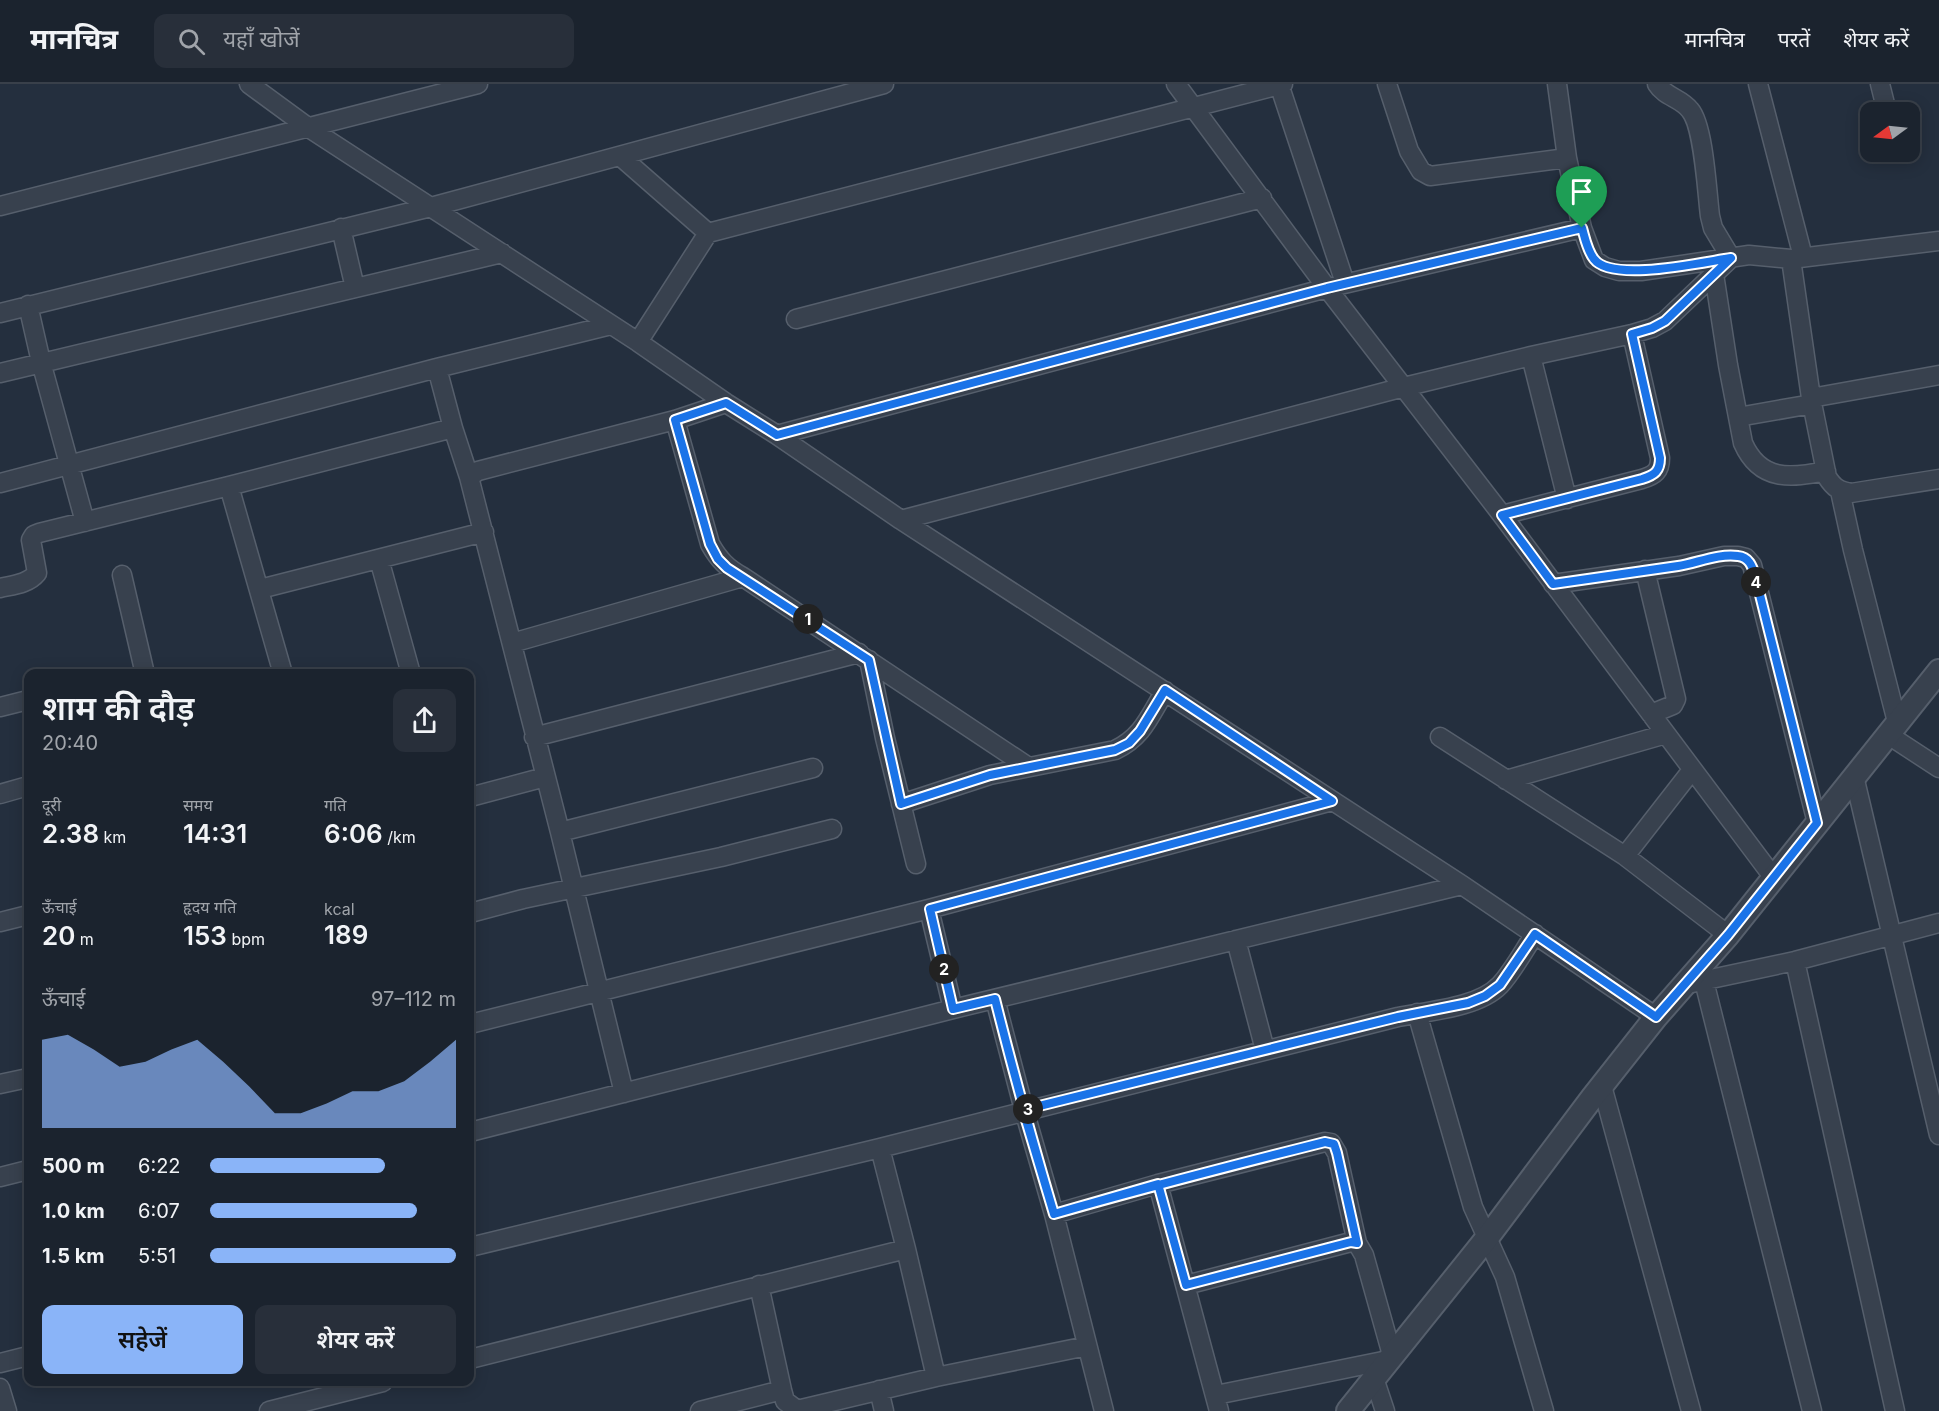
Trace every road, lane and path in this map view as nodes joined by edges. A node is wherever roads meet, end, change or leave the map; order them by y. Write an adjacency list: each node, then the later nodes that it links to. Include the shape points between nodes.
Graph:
1 (249, 84): 13 (street)
2 (884, 84): 14 (street)
3 (1176, 84): 12 (street)
4 (1280, 84): 12 (street); 27 (street)
5 (1388, 84): 15 (street, via 1409,151 1421,171 1431,176)
6 (1557, 84): 15 (street)
7 (1657, 84): 24 (street, via 1693,113 1713,228)
8 (1758, 84): 25 (street)
9 (1880, 84): 11 (street)
10 (470, 85): 13 (street)
11 (1884, 102)
12 (1194, 107): 16 (street); 21 (street)
13 (309, 128): 17 (street); 18 (street)
14 (620, 156): 18 (street); 21 (street)
15 (1567, 158): 20 (street)
16 (1262, 198): 29 (street); 32 (street)
17 (0, 206)
18 (430, 207): 19 (street); 23 (street)
19 (341, 228): 28 (street); 30 (street)
20 (1582, 228): 24 (street, via 1594,260 1619,271); 27 (street)
21 (708, 233): 35 (street)
22 (1939, 241): 25 (street)
23 (501, 252): 28 (street); 33 (street)
24 (1731, 258): 25 (street); 26 (street)
25 (1797, 258): 42 (street)
26 (1714, 274): 34 (street, via 1665,321); 44 (street)
27 (1345, 283): 29 (street)
28 (355, 288): 37 (street)
29 (1327, 288): 41 (street); 47 (street)
30 (28, 305): 31 (street); 37 (street)
31 (0, 313)
32 (796, 319)
33 (610, 325): 35 (street); 38 (street)
34 (1632, 334): 36 (street); 55 (street, via 1660,466 1650,476)
35 (638, 342): 43 (street)
36 (1531, 356): 41 (street); 55 (street)
37 (41, 362): 39 (street); 48 (street)
38 (437, 368): 46 (street); 48 (street)
39 (0, 374)
40 (1939, 375): 42 (street)
41 (1404, 387): 56 (street); 57 (street)
42 (1812, 401): 44 (street); 49 (street)
43 (726, 403): 45 (street); 47 (street)
44 (1738, 417): 49 (street, via 1747,453 1770,472 1800,476)
45 (675, 420): 50 (street, via 478,471); 63 (street, via 710,544 718,559)
46 (453, 428): 50 (street); 53 (street)
47 (777, 435): 57 (street)
48 (69, 465): 52 (street); 58 (street)
49 (1826, 471): 54 (street)
50 (469, 477): 59 (street)
51 (1939, 479): 54 (street, via 1851,494)
52 (0, 483)
53 (229, 486): 58 (street); 66 (street)
54 (1840, 491): 77 (street)
55 (1567, 499): 56 (street)
56 (1502, 515): 64 (street)
57 (901, 520): 73 (street)
58 (85, 522): 65 (street, via 34,535 37,573 24,583)
59 (484, 532): 60 (street); 67 (street)
60 (379, 559): 66 (street); 71 (street)
61 (1645, 570): 64 (street); 76 (street, via 1676,699 1672,705); 93 (street, via 1731,556 1746,558 1752,565)
62 (122, 575): 69 (street)
63 (743, 577): 67 (street); 68 (street)
64 (1553, 584): 76 (street)
65 (0, 588)
66 (260, 589): 70 (street)
67 (512, 643): 79 (street)
68 (864, 656): 79 (street); 81 (street); 92 (street)
69 (140, 669)
70 (282, 669)
71 (410, 669)
72 (1939, 671): 77 (street)
73 (1165, 690): 81 (street, via 1129,743 1115,750); 91 (street)
74 (24, 701): 75 (street)
75 (0, 707)
76 (1651, 714): 78 (street)
77 (1892, 728): 83 (street); 85 (street)
78 (1666, 734): 84 (street); 87 (street)
79 (534, 737): 86 (street)
80 (1440, 737): 87 (street)
81 (1027, 766): 92 (street)
82 (813, 768): 95 (street)
83 (1939, 768)
84 (1692, 770): 96 (street); 98 (street)
85 (1854, 776): 93 (street); 108 (street)
86 (545, 777): 90 (street); 95 (street)
87 (1506, 780): 96 (street)
88 (24, 787): 89 (street)
89 (0, 794)
90 (474, 796)
91 (1332, 801): 99 (street); 101 (street)
92 (901, 804): 97 (street)
93 (1817, 823): 98 (street)
94 (832, 829): 100 (street)
95 (560, 832): 100 (street)
96 (1626, 856): 107 (street)
97 (915, 864)
98 (1774, 878): 107 (street)
99 (1462, 885): 106 (street); 109 (street)
100 (574, 890): 102 (street); 112 (street)
101 (930, 909): 112 (street); 114 (street)
102 (474, 912)
103 (24, 916): 104 (street)
104 (0, 922)
105 (1939, 923): 108 (street)
106 (1535, 934): 115 (street, via 1500,985 1485,996); 116 (street)
107 (1728, 935): 111 (street)
108 (1892, 936): 110 (street); 125 (street)
109 (1236, 940): 113 (street); 118 (street)
110 (1795, 961): 111 (street); 160 (street)
111 (1694, 983): 116 (street); 159 (street)
112 (599, 990): 117 (street); 122 (street)
113 (995, 999): 114 (street); 123 (street)
114 (953, 1009): 122 (street)
115 (1417, 1013): 118 (street); 131 (street, via 1473,1207)
116 (1656, 1017): 121 (street)
117 (474, 1023)
118 (1264, 1050): 123 (street)
119 (24, 1079): 120 (street)
120 (0, 1084)
121 (1602, 1086): 131 (street); 158 (street)
122 (624, 1092): 124 (street)
123 (1023, 1110): 126 (street); 130 (street)
124 (474, 1131)
125 (1939, 1135)
126 (880, 1148): 133 (street); 134 (street)
127 (24, 1171): 128 (street)
128 (0, 1177)
129 (1158, 1184): 130 (street); 132 (street, via 1331,1143 1337,1153); 136 (street)
130 (1054, 1214): 137 (street)
131 (1487, 1238): 140 (street); 157 (street, via 1505,1277)
132 (1357, 1243): 136 (street); 140 (street, via 1364,1255)
133 (474, 1245)
134 (906, 1249): 135 (street); 142 (street)
135 (759, 1285): 139 (street); 146 (street)
136 (1186, 1285): 148 (street)
137 (1087, 1346): 142 (street); 155 (street)
138 (24, 1357): 141 (street)
139 (474, 1358)
140 (1390, 1358): 143 (street); 148 (street)
141 (0, 1364)
142 (936, 1377): 147 (street)
143 (1374, 1378): 150 (street); 156 (street)
144 (367, 1386): 152 (street)
145 (0, 1388): 151 (street)
146 (782, 1390): 149 (street, via 785,1401 796,1410); 153 (street)
147 (879, 1390): 149 (street); 154 (street)
148 (1217, 1403)
149 (836, 1406)
150 (1345, 1410)
151 (7, 1411)
152 (269, 1411)
153 (700, 1411)
154 (884, 1411)
155 (1104, 1411)
156 (1385, 1411)
157 (1544, 1411)
158 (1691, 1411)
159 (1812, 1411)
160 (1895, 1411)

